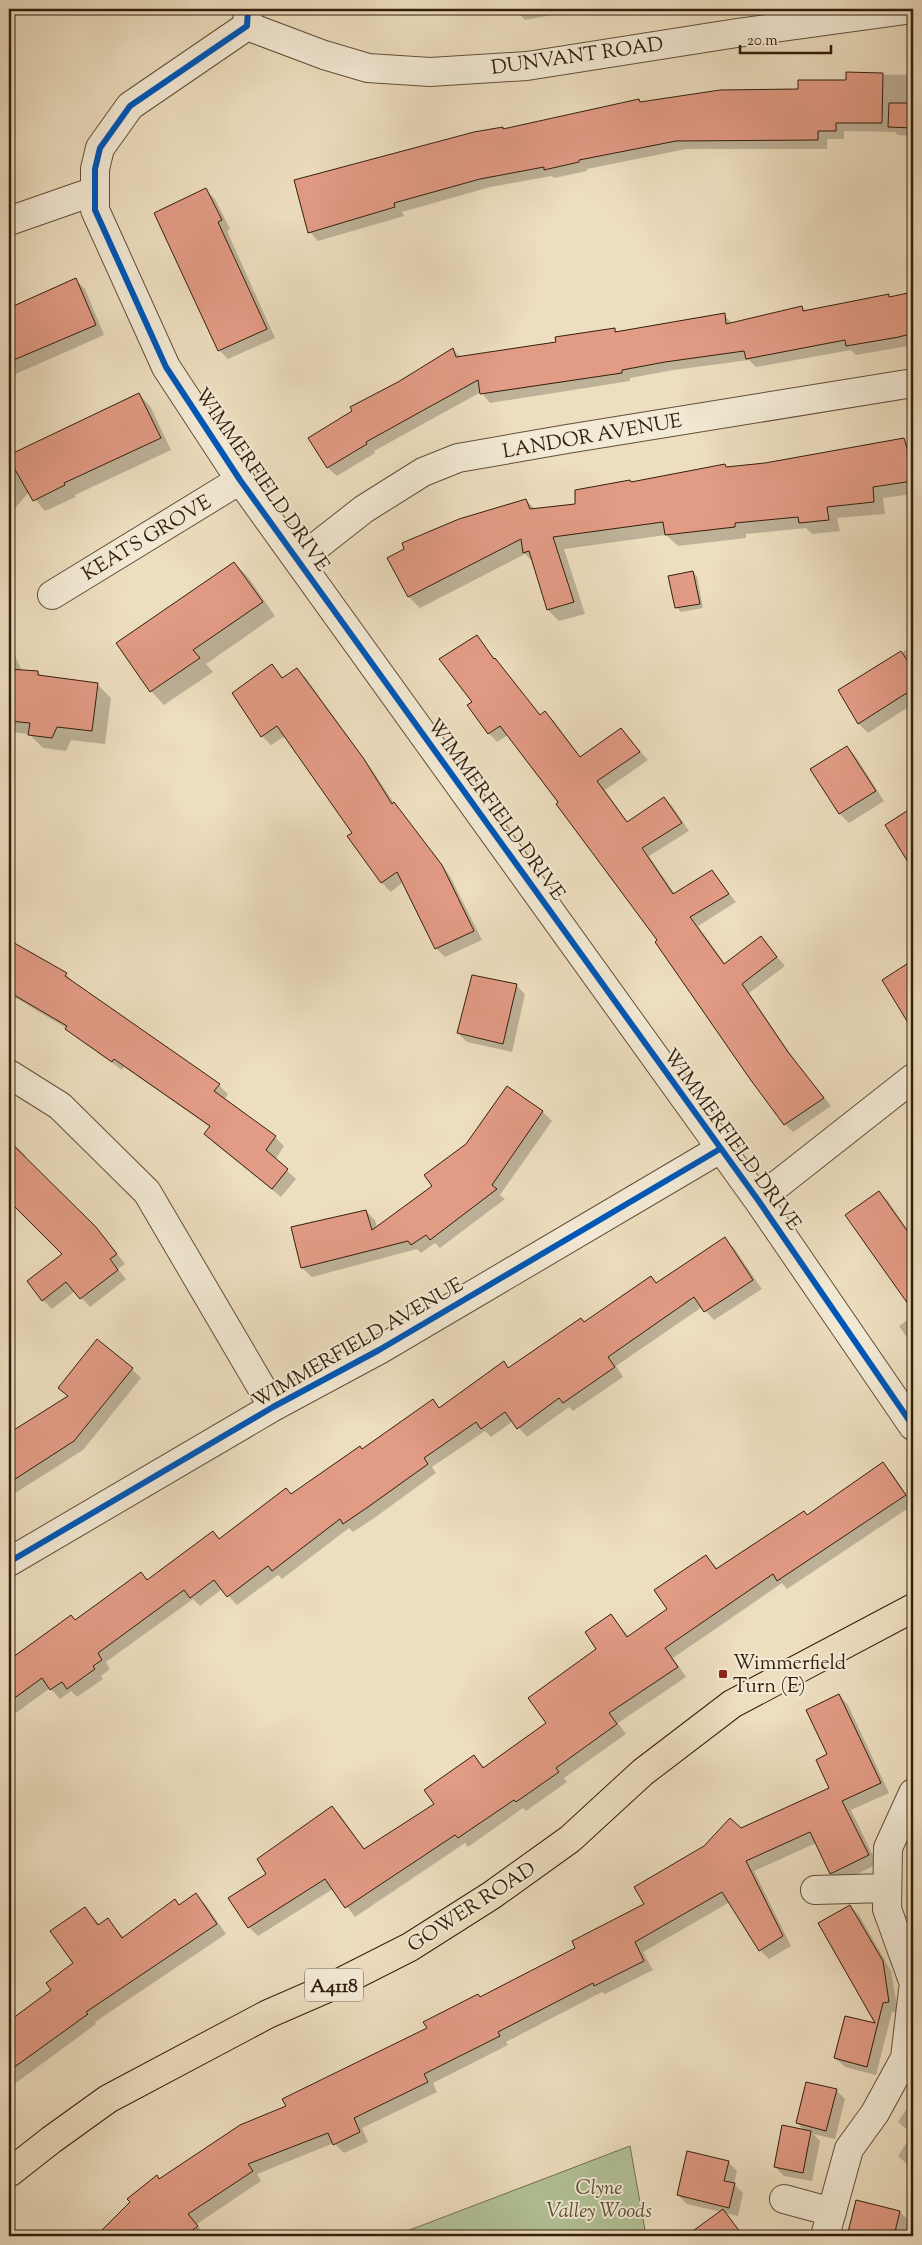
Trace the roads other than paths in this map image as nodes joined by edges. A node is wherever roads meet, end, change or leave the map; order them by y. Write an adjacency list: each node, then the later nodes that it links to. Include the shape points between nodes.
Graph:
1 (913, 9): 2 (street, DUNVANT ROAD, via 527,66 430,72 368,68 324,54)
2 (247, 17): 3 (street, WIMMERFIELD DRIVE, via 130,106 100,148 94,169)
3 (95, 191): 4 (street); 6 (street, WIMMERFIELD DRIVE, via 95,210 166,367)
4 (9, 221)
5 (913, 383): 7 (street, LANDOR AVENUE, via 458,458 423,472 364,509)
6 (240, 480): 7 (street, WIMMERFIELD DRIVE); 8 (street, KEATS GROVE)
7 (299, 560): 11 (street, WIMMERFIELD DRIVE)
8 (52, 595)
9 (9, 1074): 13 (street, via 60,1106 146,1192)
10 (913, 1078): 12 (street)
11 (720, 1149): 12 (street, WIMMERFIELD DRIVE); 13 (street, WIMMERFIELD AVENUE, via 379,1350)
12 (758, 1200): 14 (street, WIMMERFIELD DRIVE)
13 (273, 1407): 15 (street, WIMMERFIELD AVENUE)
14 (913, 1426)
15 (9, 1562)
16 (913, 1608): 22 (main road, GOWER ROAD / A4118, via 732,1704 643,1772 570,1839 492,1895 418,1942 337,1984 268,2014 108,2099)
17 (913, 1793): 18 (street, via 888,1848)
18 (887, 1888): 19 (street); 20 (street, via 887,1909)
19 (815, 1890)
20 (913, 1981)
21 (913, 1990): 24 (street, via 905,2058 875,2113 850,2149)
22 (9, 2173)
23 (784, 2199): 24 (street)
24 (828, 2224)

